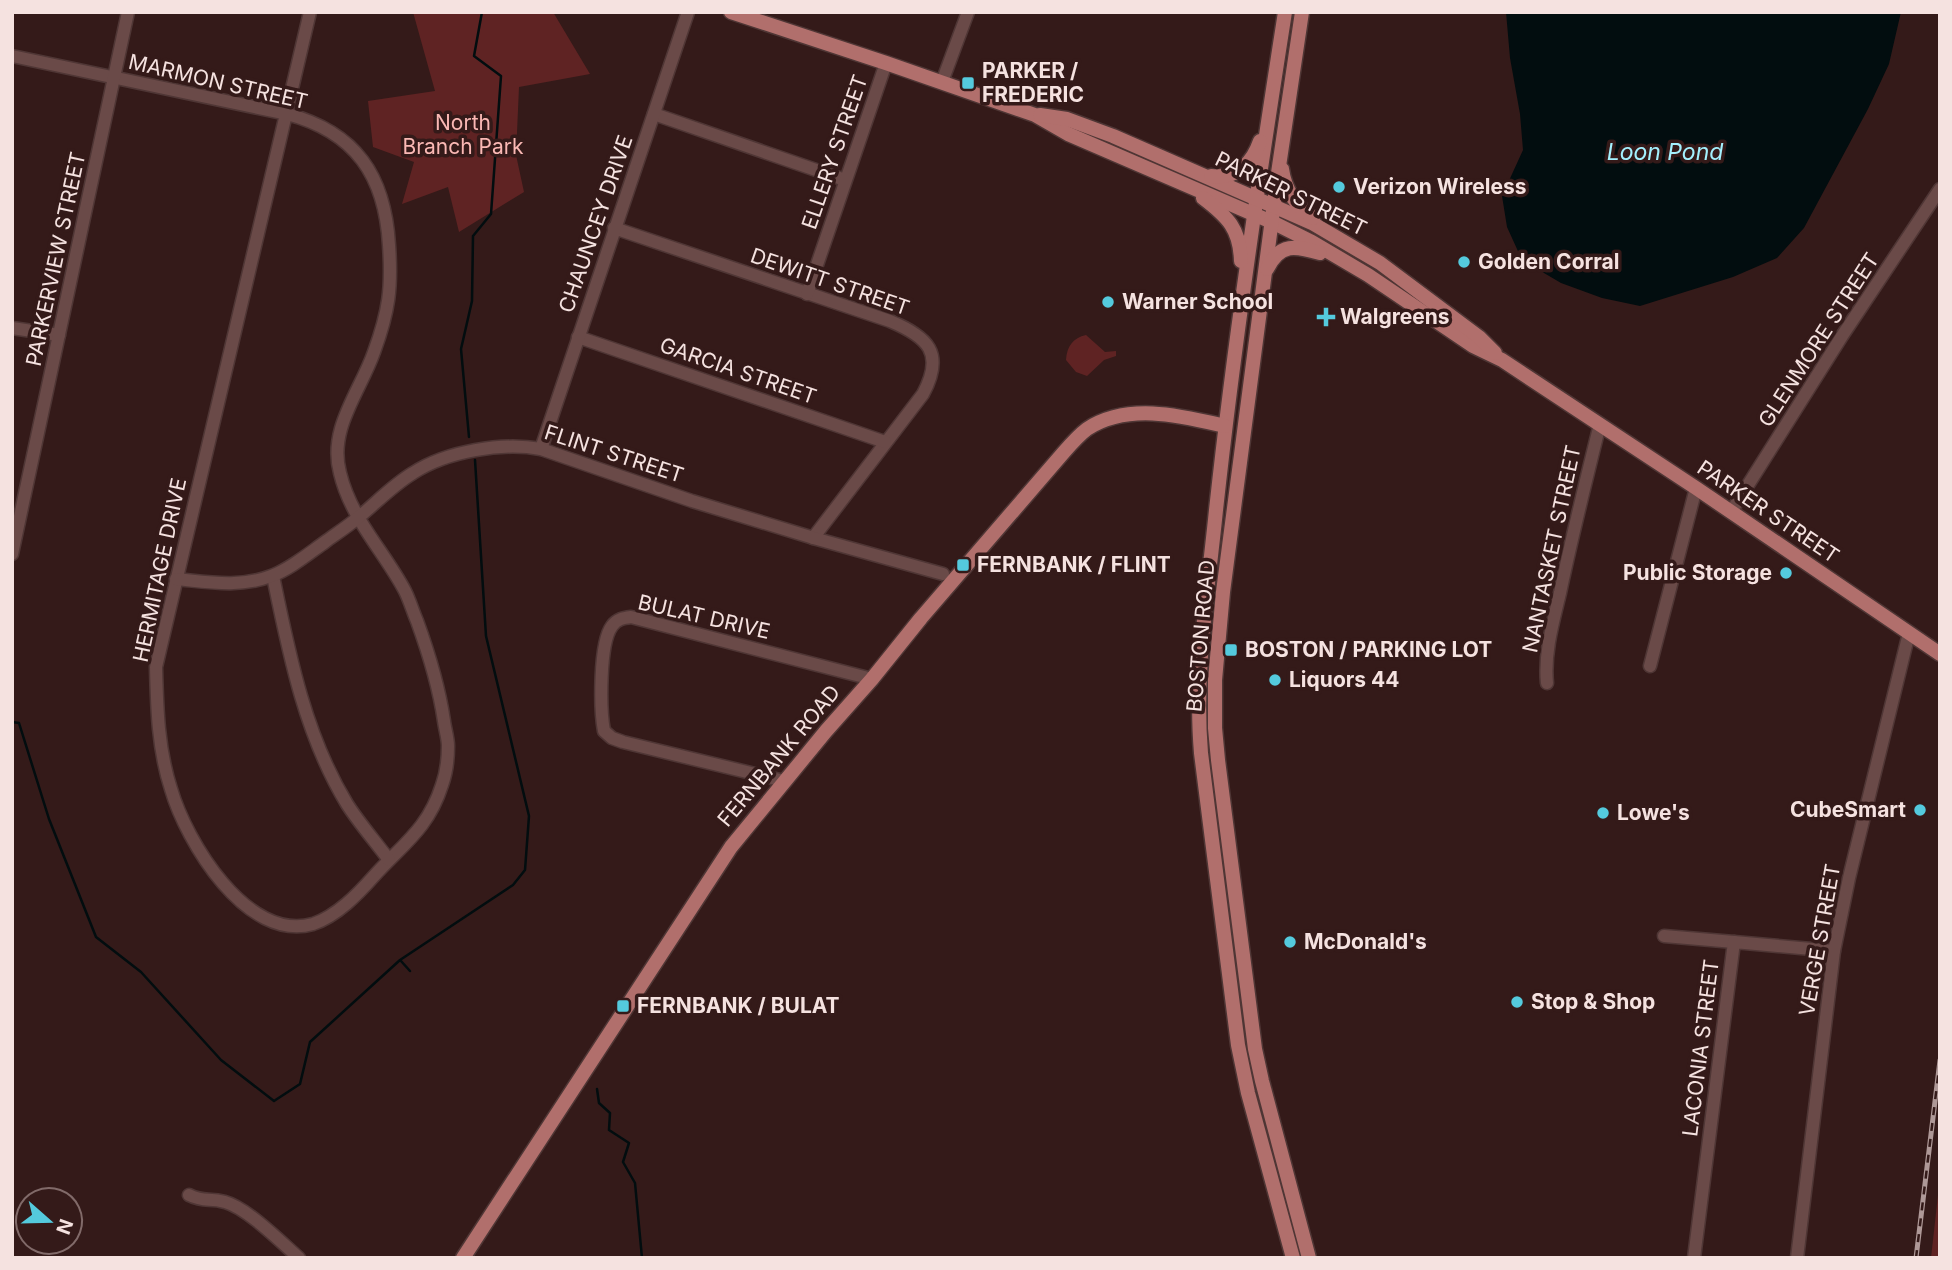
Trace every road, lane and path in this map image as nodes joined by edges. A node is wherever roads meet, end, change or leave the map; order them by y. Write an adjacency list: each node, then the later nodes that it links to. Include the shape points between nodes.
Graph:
1 (128, 12): 11 (street, PARKERVIEW STREET)
2 (310, 12): 14 (street, HERMITAGE DRIVE)
3 (688, 12): 15 (street, CHAUNCEY DRIVE)
4 (731, 12): 8 (main road, PARKER STREET)
5 (968, 12): 12 (street)
6 (1285, 12): 13 (main road, BOSTON ROAD)
7 (1301, 12): 17 (main road, BOSTON ROAD)
8 (761, 17): 10 (main road, PARKER STREET)
9 (12, 56): 11 (street, MARMON STREET)
10 (886, 63): 12 (main road, PARKER STREET); 19 (street, ELLERY STREET)
11 (114, 78): 14 (street, MARMON STREET); 33 (street, PARKERVIEW STREET)
12 (942, 82): 16 (main road, PARKER STREET)
13 (1271, 102): 18 (main road, via 1247,166 1226,176); 22 (main road, BOSTON ROAD)
14 (287, 114): 42 (street, MARMON STREET, via 328,130 353,148 369,168 388,223 388,308 338,437 340,476); 47 (street, HERMITAGE DRIVE)
15 (654, 114): 19 (street); 26 (street, CHAUNCEY DRIVE)
16 (1035, 115): 18 (main road, PARKER STREET, via 1090,127); 20 (main road, PARKER STREET)
17 (1282, 150): 23 (main road, BOSTON ROAD); 27 (main road, via 1282,173 1293,199)
18 (1195, 171): 22 (main road, PARKER STREET)
19 (845, 180): 31 (street, ELLERY STREET)
20 (1182, 183): 24 (main road, PARKER STREET); 30 (main road, via 1222,213 1239,238)
21 (1940, 190): 41 (street, GLENMORE STREET)
22 (1256, 198): 23 (main road, PARKER STREET); 24 (main road, BOSTON ROAD)
23 (1274, 206): 25 (main road, BOSTON ROAD); 27 (main road, PARKER STREET)
24 (1254, 214): 25 (main road, PARKER STREET); 30 (main road, BOSTON ROAD)
25 (1272, 222): 28 (main road, PARKER STREET); 29 (main road, BOSTON ROAD)
26 (614, 228): 31 (street, DEWITT STREET); 34 (street, CHAUNCEY DRIVE)
27 (1354, 247): 35 (main road, PARKER STREET, via 1479,337)
28 (1340, 258): 29 (main road, via 1298,247 1284,250 1271,261); 35 (main road, PARKER STREET, via 1473,346)
29 (1265, 277): 62 (main road, BOSTON ROAD, via 1223,592 1215,728 1255,1049)
30 (1243, 292): 37 (main road, BOSTON ROAD)
31 (807, 293): 38 (street, DEWITT STREET, via 911,330 931,350 929,383)
32 (12, 328): 33 (street)
33 (59, 335): 44 (street, PARKERVIEW STREET)
34 (578, 338): 38 (street, GARCIA STREET); 39 (street, CHAUNCEY DRIVE)
35 (1502, 360): 36 (main road, PARKER STREET)
36 (1600, 425): 40 (main road, PARKER STREET); 52 (street, NANTASKET STREET, via 1554,618)
37 (1225, 426): 51 (main road, FERNBANK ROAD, via 1137,413 1088,429 1055,461); 61 (main road, BOSTON ROAD, via 1200,658 1200,739 1239,1053)
38 (885, 442): 43 (street, DEWITT STREET)
39 (541, 449): 42 (street, FLINT STREET, via 484,447 433,463 414,472); 43 (street, FLINT STREET)
40 (1696, 488): 41 (main road, PARKER STREET); 50 (street)
41 (1731, 512): 48 (main road, PARKER STREET)
42 (357, 518): 46 (street, FLINT STREET); 54 (street, HERMITAGE DRIVE, via 406,593 433,669 448,746 432,813)
43 (813, 538): 45 (street, FLINT STREET)
44 (12, 554)
45 (943, 574)
46 (273, 576): 47 (street, FLINT STREET, via 247,583); 54 (street, via 287,647 317,745 347,804)
47 (176, 579): 54 (street, HERMITAGE DRIVE, via 156,667 158,728 170,789 197,846 222,882 254,912 272,921 291,926 312,924 353,898)
48 (1909, 633): 49 (main road, PARKER STREET); 57 (street, VERGE STREET)
49 (1940, 654)
50 (1650, 666)
51 (872, 679): 53 (main road, FERNBANK ROAD); 53 (street, BULAT DRIVE, via 631,617 617,619 610,627 602,666 604,731 623,742)
52 (1547, 683)
53 (784, 781): 60 (main road, FERNBANK ROAD, via 731,847)
54 (389, 860)
55 (1664, 936): 56 (street)
56 (1734, 942): 57 (street, LACONIA STREET); 63 (street, LACONIA STREET)
57 (1833, 951): 64 (street, VERGE STREET)
58 (188, 1195): 59 (street, via 239,1208)
59 (299, 1258)
60 (463, 1258)
61 (1293, 1258)
62 (1310, 1258)
63 (1695, 1258)
64 (1797, 1258)

